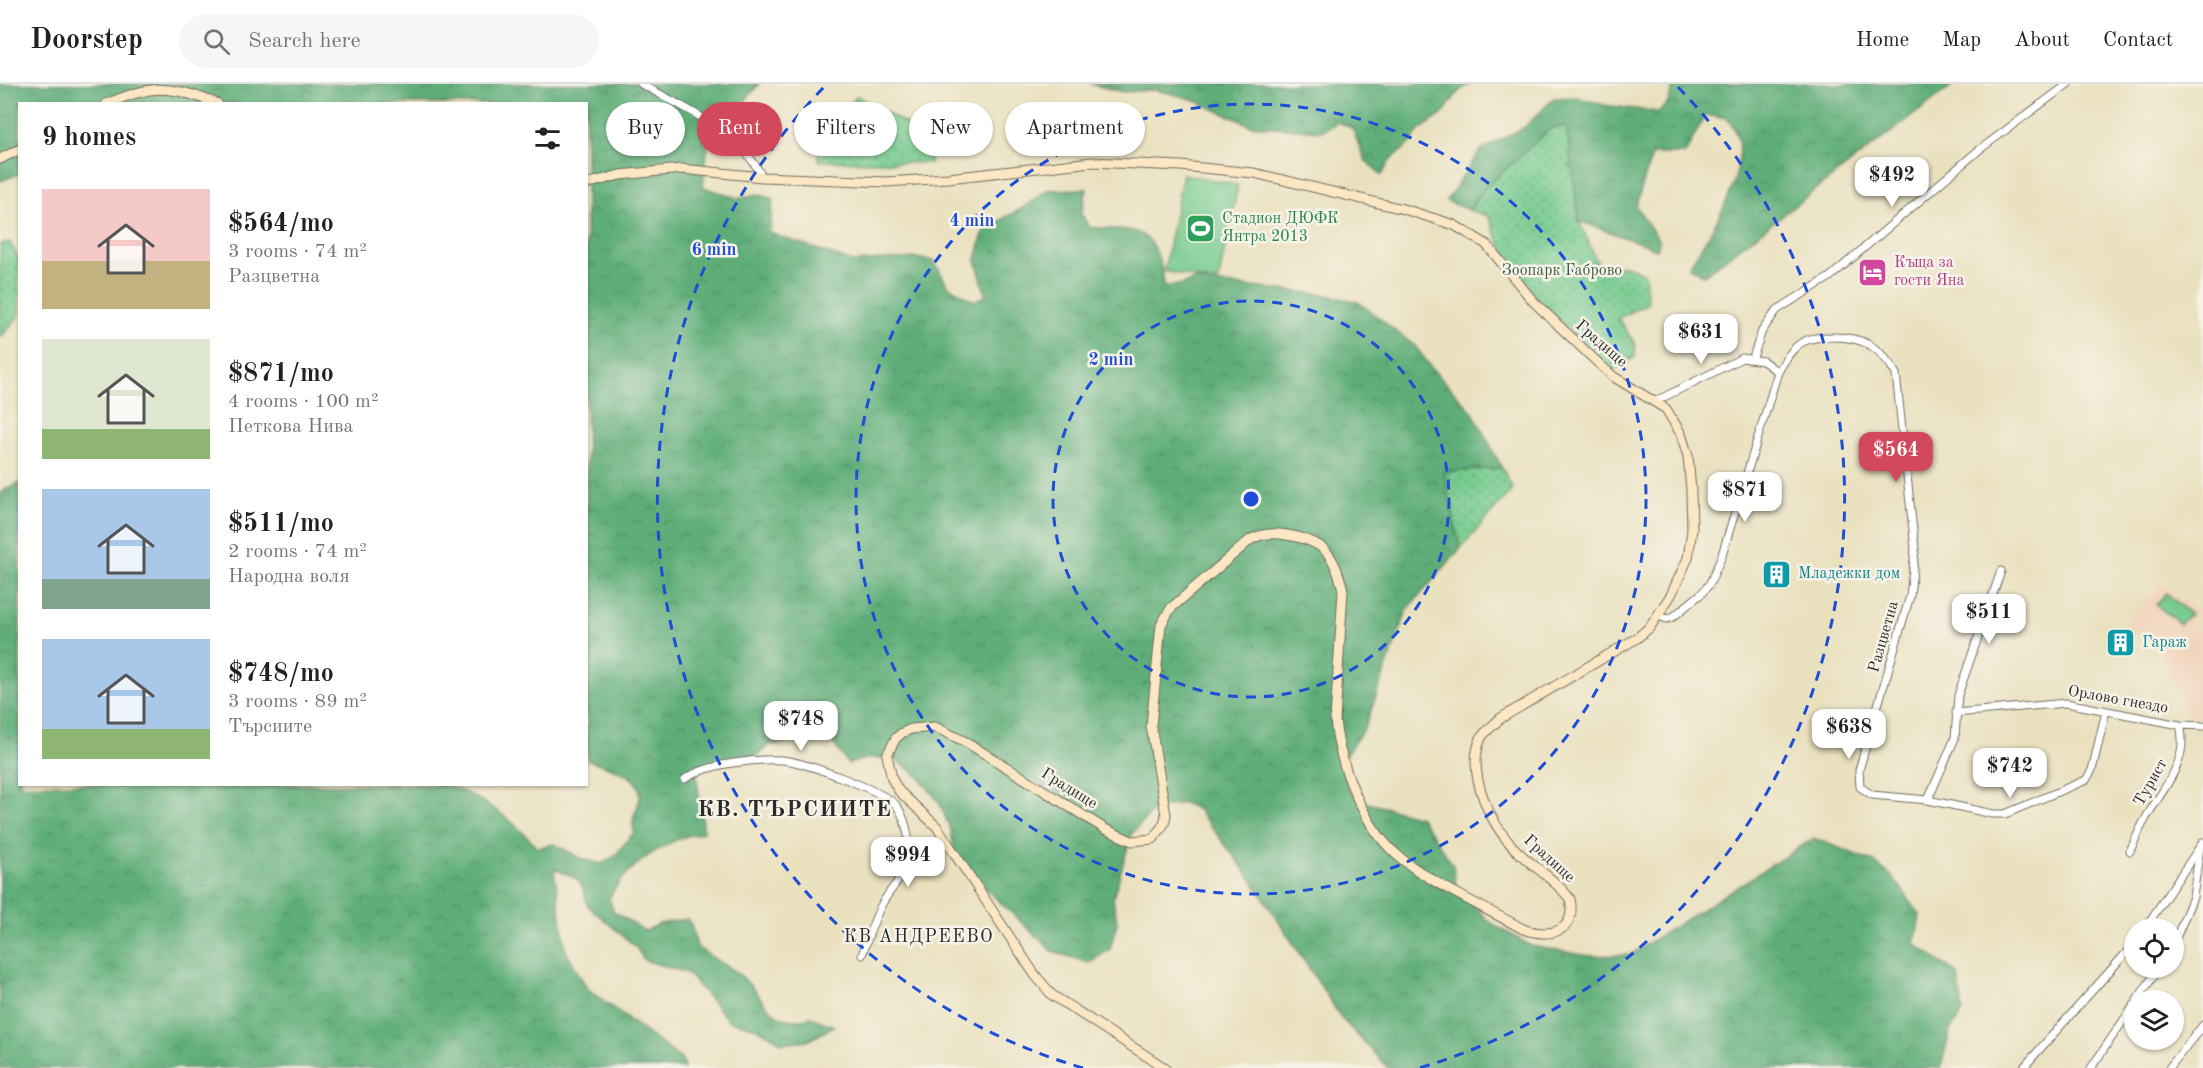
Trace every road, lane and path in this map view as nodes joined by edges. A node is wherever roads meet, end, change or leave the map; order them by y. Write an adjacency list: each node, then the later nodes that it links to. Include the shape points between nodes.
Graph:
1 (641, 84): 7 (street, via 733,141 753,159)
2 (2068, 84): 9 (street, via 1979,150 1830,277 1777,310 1762,331)
3 (110, 102): 4 (street, via 134,90 155,86 175,88)
4 (213, 102)
5 (18, 149): 6 (street)
6 (0, 159)
7 (762, 177): 8 (street, Градище, via 681,169); 11 (street, Градище, via 887,182 1092,162 1192,166 1254,173 1407,210 1454,225 1486,244 1533,301 1597,362 1614,377)
8 (588, 184)
9 (1753, 357): 10 (street); 11 (street, via 1742,358)
10 (1778, 372): 13 (street, Разцветна, via 1724,550 1710,583 1673,617); 19 (street, Разцветна, via 1799,344 1815,338 1852,337 1869,342 1882,352 1896,374 1915,549 1910,596 1858,774 1860,787 1872,795)
11 (1656, 401): 13 (street, Градище, via 1674,419 1688,456 1692,530 1688,558)
12 (2001, 571): 15 (street, via 1962,681)
13 (1658, 616): 20 (street, Градище, via 1631,642 1501,718 1482,737 1476,765 1485,800 1496,822 1518,852 1570,899 1572,908 1567,924 1550,934 1523,929 1413,867 1386,844 1374,826 1353,786 1337,738 1340,578 1325,549 1309,539 1277,534 1250,540 1164,616 1151,726 1166,815 1153,838 1132,841 1105,829 966,742 935,728 902,733 887,755 892,779)
14 (2106, 711): 15 (street, Орлово гнездо, via 2066,703); 16 (street, Орлово гнездо); 19 (street, via 2092,770 2081,784 2005,814)
15 (1956, 713): 19 (street, via 1955,738)
16 (2180, 725): 17 (street, Орлово гнездо); 23 (street, Турист, via 2184,737 2179,762)
17 (2203, 726)
18 (685, 779): 21 (street, via 696,771 716,766 784,760 875,791)
19 (1928, 800)
20 (914, 804): 21 (street); 30 (street, Градище, via 937,827 1035,975 1052,994)
21 (903, 814): 26 (street, via 909,853 904,870 881,905)
22 (2202, 843): 24 (street); 25 (street, via 2193,897)
23 (2130, 851)
24 (2152, 918)
25 (2184, 919)
26 (862, 955)
27 (2124, 955): 31 (street)
28 (2124, 1020): 32 (street)
29 (2203, 1025): 33 (street)
30 (1165, 1068)
31 (2023, 1068)
32 (2091, 1068)
33 (2169, 1068)

